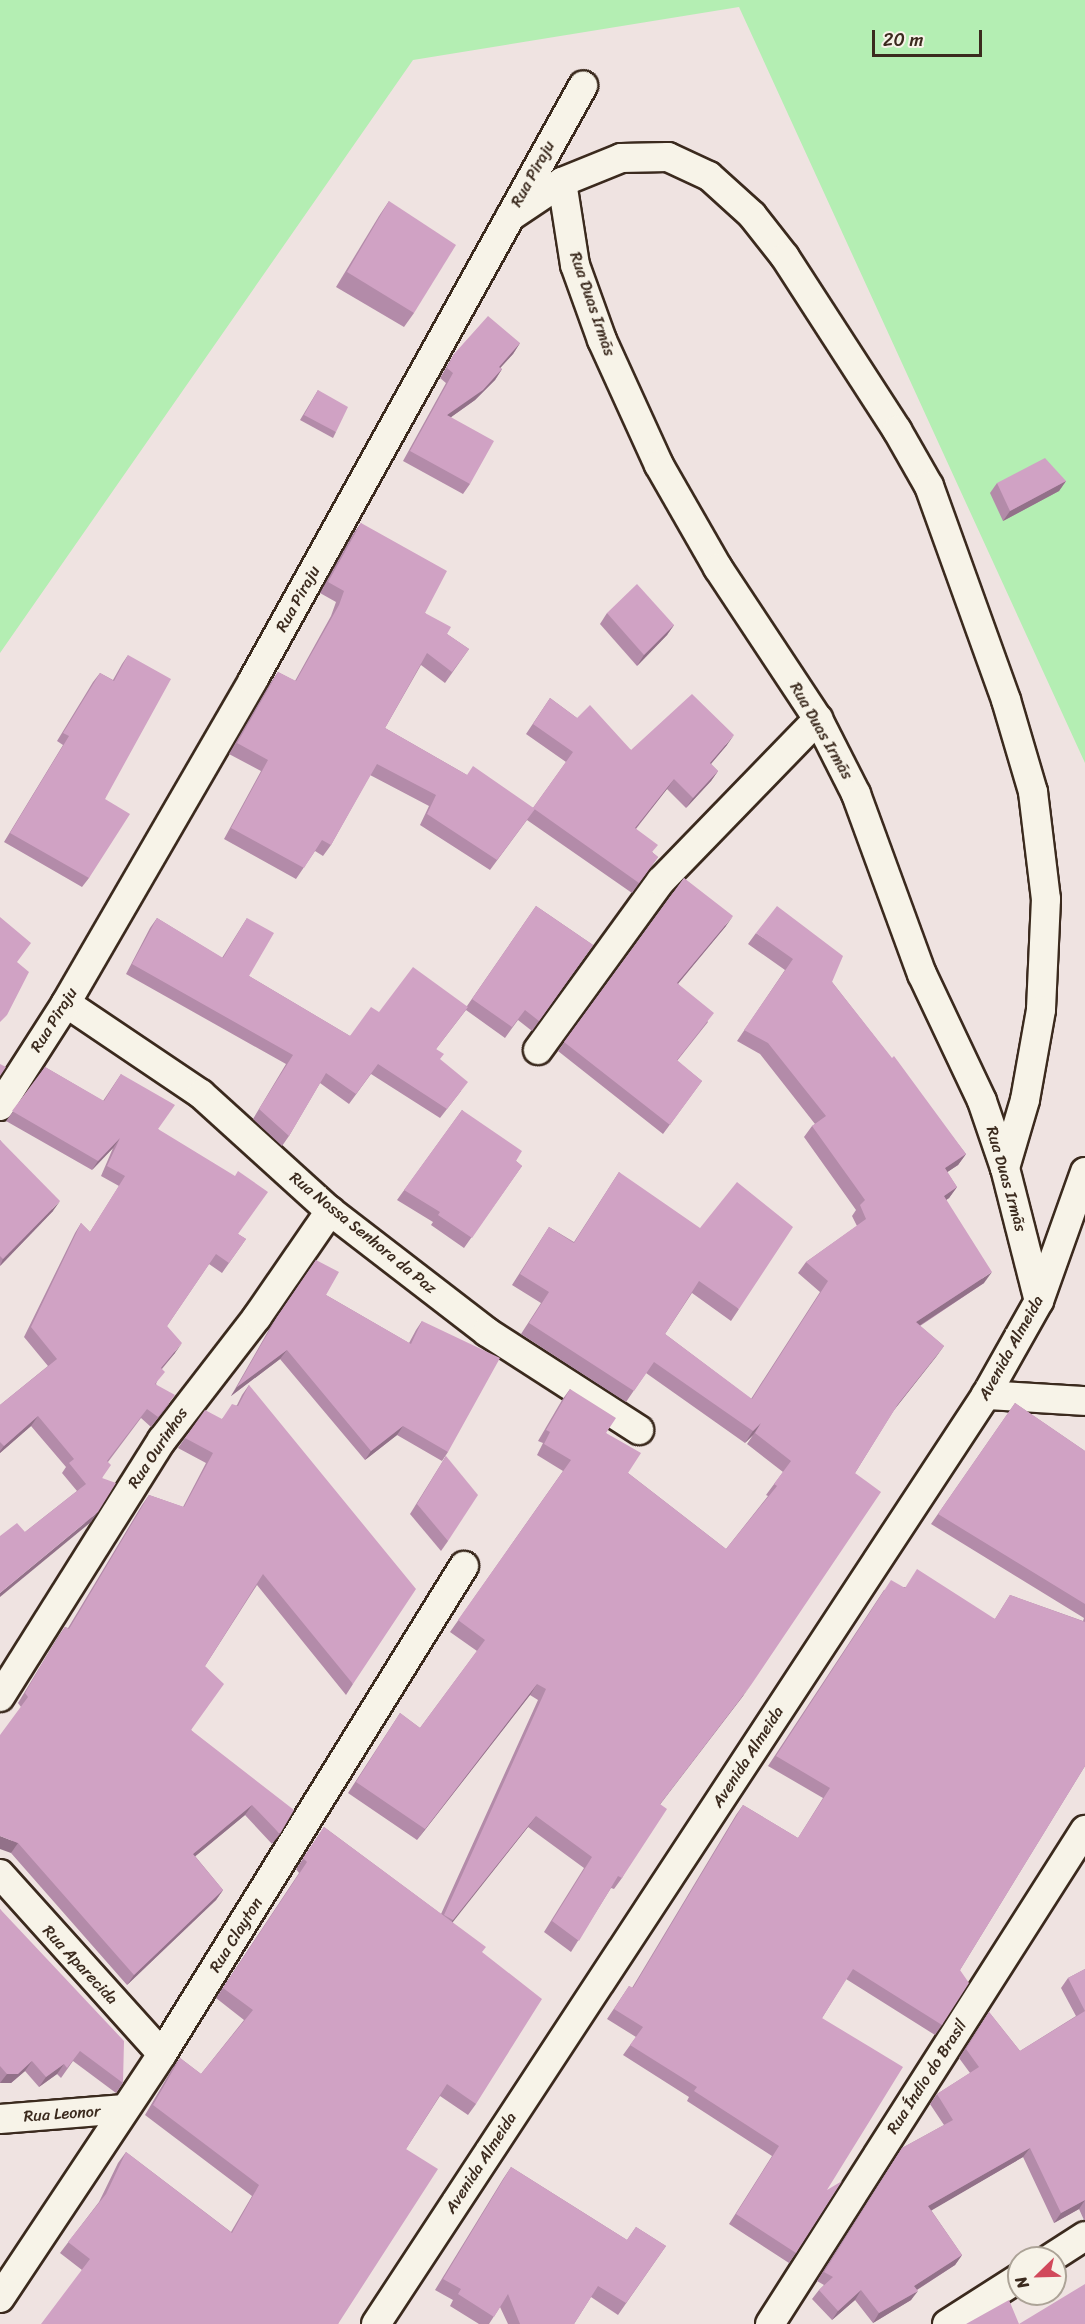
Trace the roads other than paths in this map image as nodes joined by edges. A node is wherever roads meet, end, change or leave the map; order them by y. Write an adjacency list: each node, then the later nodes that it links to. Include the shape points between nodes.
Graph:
1 (583, 86): 3 (street, Rua Piraju)
2 (562, 182): 3 (street); 4 (street, Rua Duas Irmãs, via 575,265 602,339 659,465 718,568); 8 (street, via 621,158 668,157 709,176 752,215 785,257 897,430 928,486 1006,700 1030,780 1045,888 1041,1010 1025,1100)
3 (510, 217): 5 (street, Rua Piraju, via 253,680)
4 (818, 719): 6 (street, via 661,881); 8 (street, Rua Duas Irmãs, via 856,794 922,974 982,1101)
5 (66, 1003): 7 (street, Rua Piraju); 10 (street, Rua Nossa Senhora da Paz, via 201,1094)
6 (538, 1050)
7 (0, 1106)
8 (1005, 1168): 11 (street, Rua Duas Irmãs)
9 (1085, 1172): 11 (street, Avenida Almeida)
10 (330, 1211): 14 (street, Rua Nossa Senhora da Paz, via 487,1332); 16 (street, Rua Ourinhos, via 257,1317 162,1440)
11 (1039, 1301): 12 (street, Avenida Almeida)
12 (986, 1395): 13 (street); 26 (street, Avenida Almeida)
13 (1085, 1401)
14 (639, 1430)
15 (464, 1566): 19 (street, Rua Clayton)
16 (0, 1696)
17 (1082, 1847): 27 (street, Rua Índio do Brasil)
18 (0, 1874): 19 (street, Rua Aparecida)
19 (162, 2054): 20 (street, Rua Clayton)
20 (124, 2109): 21 (street, Rua Leonor); 25 (street, Rua Clayton)
21 (0, 2119)
22 (1085, 2236): 23 (street)
23 (1067, 2248)
24 (1007, 2286): 28 (street)
25 (0, 2298)
26 (376, 2324)
27 (770, 2324)
28 (947, 2324)

